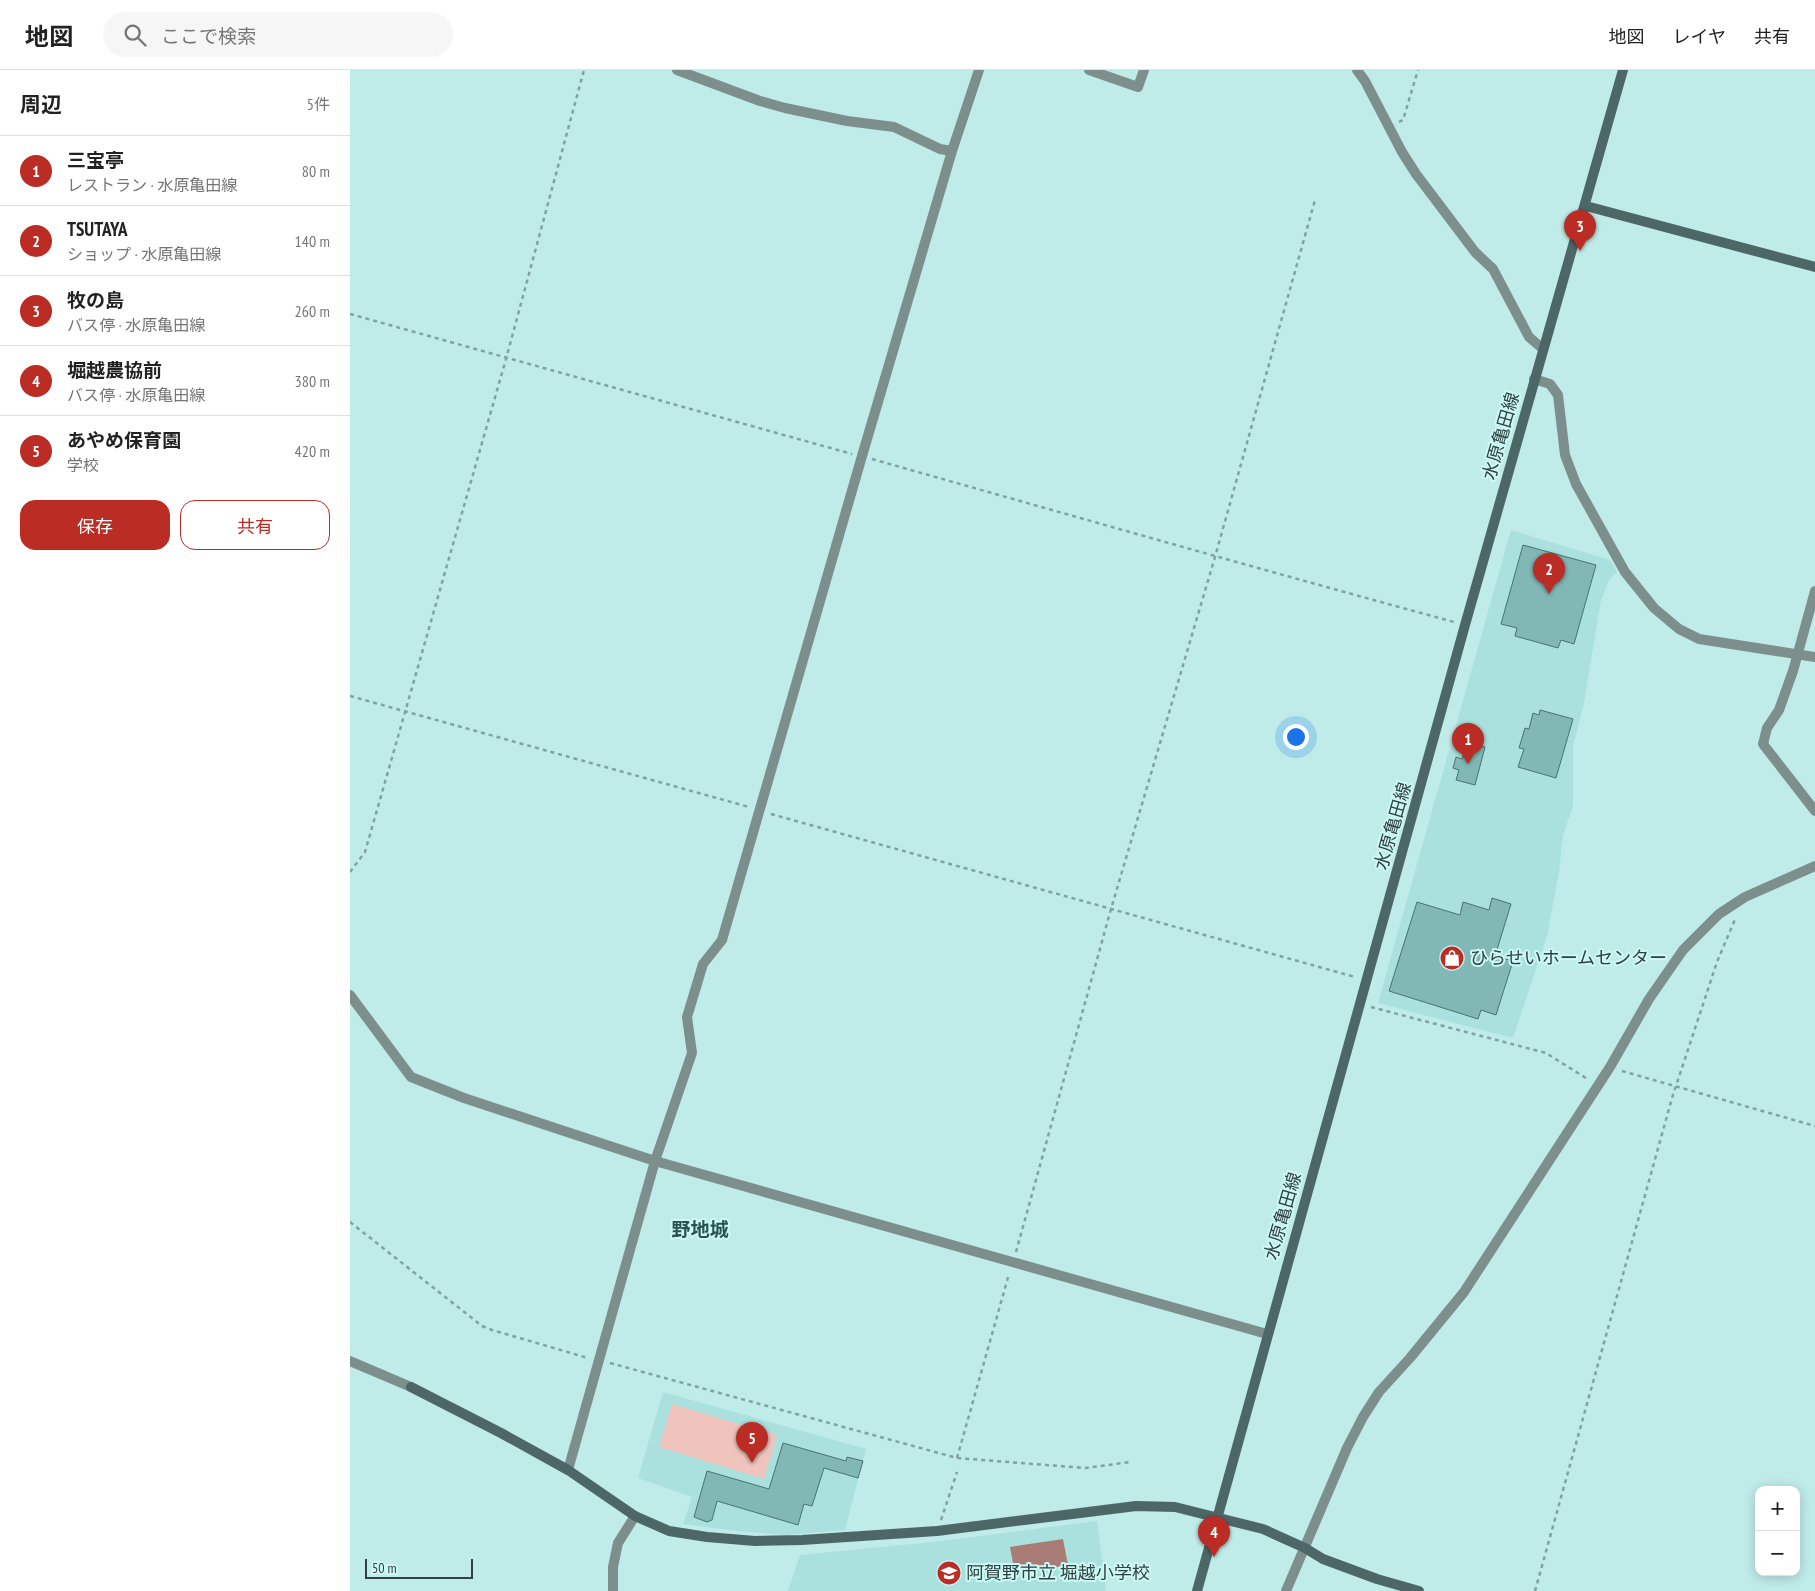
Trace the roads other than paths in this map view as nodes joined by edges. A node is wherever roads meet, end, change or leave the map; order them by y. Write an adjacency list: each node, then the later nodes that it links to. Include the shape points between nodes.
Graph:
1 (677, 70): 7 (street, via 785,108 894,127 940,150)
2 (979, 70): 7 (street)
3 (1089, 70): 4 (street, via 1138,86)
4 (1144, 70)
5 (1357, 70): 10 (street, via 1402,152 1475,252 1493,269 1529,337)
6 (1623, 70): 8 (main road, 水原亀田線)
7 (952, 151): 18 (street, via 722,940 703,964 687,1016 692,1053)
8 (1586, 206): 9 (main road); 10 (main road, 水原亀田線)
9 (1815, 267)
10 (1543, 349): 11 (main road, 水原亀田線)
11 (1534, 379): 13 (street, via 1550,384 1558,395 1565,455 1576,484 1625,572 1654,608 1679,629 1699,639); 19 (main road, 水原亀田線)
12 (1815, 591): 13 (street)
13 (1798, 654): 14 (street); 15 (street, via 1779,710 1767,728 1763,744)
14 (1815, 657)
15 (1815, 811)
16 (1815, 866): 25 (street, via 1745,897 1720,914 1683,950 1649,998 1610,1067 1464,1292 1379,1392 1363,1417)
17 (350, 995): 18 (street, via 411,1077)
18 (655, 1162): 19 (street); 22 (street)
19 (1267, 1334): 24 (main road, 水原亀田線)
20 (350, 1361): 21 (street)
21 (411, 1388): 22 (main road)
22 (568, 1470): 23 (main road)
23 (635, 1516): 24 (main road, via 669,1530 756,1541 937,1531 1136,1506 1175,1507); 26 (street, via 618,1543 612,1567)
24 (1218, 1517): 25 (main road, via 1263,1529); 27 (main road, 水原亀田線)
25 (1305, 1548): 28 (street); 29 (main road, via 1323,1559)
26 (613, 1591)
27 (1197, 1591)
28 (1286, 1591)
29 (1418, 1591)

